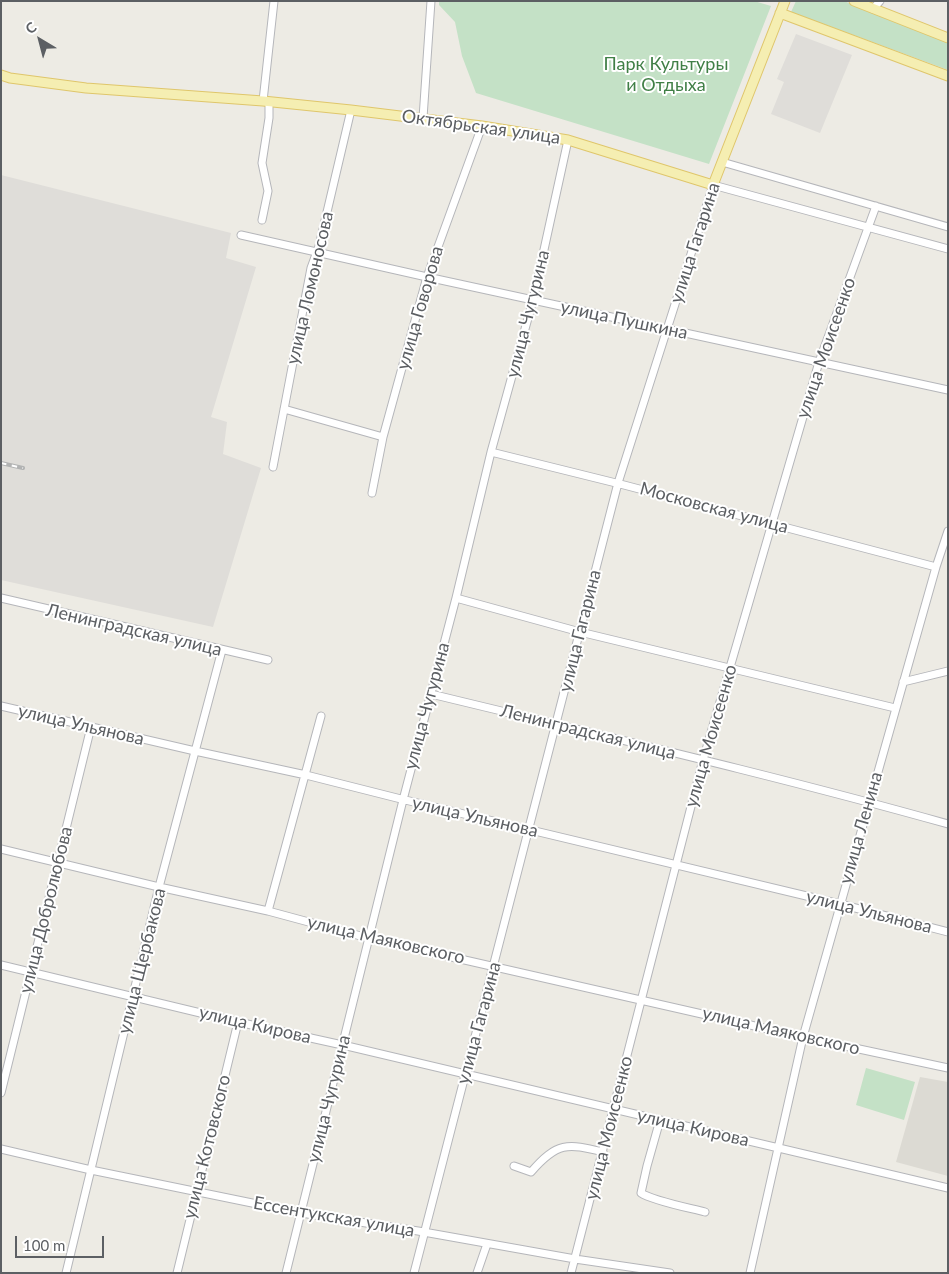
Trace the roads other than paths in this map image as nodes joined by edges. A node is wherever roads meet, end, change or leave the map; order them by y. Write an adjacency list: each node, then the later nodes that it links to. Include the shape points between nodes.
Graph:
1 (274, 1): 11 (street)
2 (431, 1): 13 (street)
3 (785, 1): 7 (main road, улица Гагарина)
4 (854, 1): 6 (main road)
5 (880, 1): 6 (street)
6 (873, 9): 8 (main road)
7 (780, 13): 10 (main road); 16 (main road, улица Гагарина)
8 (948, 38)
9 (1, 75): 11 (main road, Октябрьская улица, via 86,88)
10 (948, 76)
11 (266, 102): 12 (main road, Октябрьская улица); 19 (street, via 269,118 262,163 268,191)
12 (351, 110): 13 (main road, Октябрьская улица); 24 (street, улица Ломоносова)
13 (423, 118): 14 (main road, Октябрьская улица)
14 (482, 126): 15 (main road, Октябрьская улица); 25 (street, улица Говорова)
15 (568, 140): 17 (main road, Октябрьская улица); 26 (street, улица Чугурина)
16 (722, 162): 17 (main road, улица Гагарина); 18 (street)
17 (713, 185): 20 (street, Октябрьская улица); 27 (street, улица Гагарина)
18 (876, 206): 20 (street, улица Моисеенко); 21 (street)
19 (262, 220)
20 (868, 227): 23 (street, Октябрьская улица); 28 (street, улица Моисеенко)
21 (948, 227)
22 (241, 235): 24 (street, улица Пушкина)
23 (948, 250)
24 (317, 252): 25 (street, улица Пушкина); 30 (street, улица Ломоносова, via 311,268)
25 (427, 277): 26 (street, улица Пушкина); 31 (street, улица Говорова)
26 (533, 300): 27 (street, улица Пушкина); 32 (street, улица Чугурина)
27 (667, 329): 28 (street, улица Пушкина); 34 (street, улица Гагарина)
28 (819, 362): 29 (street, улица Пушкина); 36 (street, улица Моисеенко)
29 (948, 390)
30 (284, 409): 31 (street); 33 (street, улица Ломоносова)
31 (383, 438): 35 (street, улица Говорова)
32 (491, 452): 34 (street, Московская улица); 40 (street, улица Чугурина)
33 (273, 467)
34 (618, 483): 36 (street, Московская улица); 41 (street, улица Гагарина)
35 (372, 493)
36 (770, 523): 38 (street, Московская улица); 44 (street, улица Моисеенко)
37 (948, 531): 38 (street, улица Ленина)
38 (936, 567): 46 (street, улица Ленина)
39 (1, 598): 42 (street, Ленинградская улица)
40 (456, 598): 41 (street); 47 (street, улица Чугурина)
41 (580, 632): 44 (street); 51 (street, улица Гагарина)
42 (222, 650): 43 (street, Ленинградская улица); 53 (street, улица Щербакова)
43 (268, 660)
44 (730, 667): 49 (street); 54 (street, улица Моисеенко)
45 (948, 671): 46 (street)
46 (903, 682): 49 (street, улица Ленина)
47 (431, 694): 51 (street, Ленинградская улица); 56 (street, улица Чугурина)
48 (1, 706): 52 (street, улица Ульянова)
49 (895, 708): 57 (street, улица Ленина)
50 (321, 716): 55 (street)
51 (556, 724): 54 (street, Ленинградская улица); 59 (street, улица Гагарина)
52 (91, 727): 53 (street, улица Ульянова); 61 (street, улица Добролюбова)
53 (195, 751): 55 (street, улица Ульянова); 63 (street, улица Щербакова)
54 (703, 760): 57 (street, Ленинградская улица); 62 (street, улица Моисеенко)
55 (306, 775): 56 (street, улица Ульянова); 65 (street)
56 (403, 800): 59 (street, улица Ульянова); 67 (street, улица Чугурина)
57 (869, 802): 58 (street, Ленинградская улица); 64 (street, улица Ленина)
58 (948, 824)
59 (529, 830): 62 (street, улица Ульянова); 69 (street, улица Гагарина)
60 (1, 848): 61 (street, улица Маяковского)
61 (58, 862): 63 (street, улица Маяковского); 70 (street, улица Добролюбова)
62 (676, 865): 64 (street, улица Ульянова); 72 (street, улица Моисеенко)
63 (159, 887): 65 (street, улица Маяковского); 71 (street, улица Щербакова)
64 (840, 904): 66 (street, улица Ульянова); 74 (street, улица Ленина)
65 (268, 911): 67 (street, улица Маяковского)
66 (948, 932)
67 (368, 938): 69 (street, улица Маяковского); 75 (street, улица Чугурина)
68 (1, 965): 70 (street, улица Кирова)
69 (495, 966): 72 (street, улица Маяковского); 77 (street, улица Гагарина)
70 (31, 972): 71 (street, улица Кирова); 78 (street, улица Добролюбова)
71 (133, 996): 73 (street, улица Кирова); 85 (street, улица Щербакова)
72 (642, 1000): 74 (street, улица Маяковского); 79 (street, улица Моисеенко)
73 (238, 1022): 75 (street, улица Кирова); 87 (street, улица Котовского)
74 (803, 1037): 76 (street, улица Маяковского); 81 (street, улица Ленина)
75 (342, 1045): 77 (street, улица Кирова); 89 (street, улица Чугурина)
76 (948, 1068)
77 (466, 1074): 79 (street, улица Кирова); 90 (street, улица Гагарина)
78 (1, 1093)
79 (613, 1109): 80 (street, улица Кирова); 83 (street, улица Моисеенко)
80 (660, 1120): 81 (street, улица Кирова); 88 (street, via 641,1193)
81 (778, 1148): 86 (street, улица Кирова); 101 (street, улица Ленина)
82 (1, 1149): 85 (street, Ессентукская улица)
83 (602, 1152): 84 (street, via 565,1146 542,1159 531,1172); 92 (street, улица Моисеенко)
84 (514, 1166)
85 (91, 1170): 87 (street, Ессентукская улица); 94 (street, улица Щербакова)
86 (948, 1188)
87 (197, 1192): 89 (street, Ессентукская улица); 95 (street, улица Котовского)
88 (706, 1212)
89 (301, 1213): 90 (street, Ессентукская улица); 96 (street, улица Чугурина)
90 (425, 1233): 91 (street, Ессентукская улица); 97 (street, улица Гагарина)
91 (487, 1244): 92 (street, Ессентукская улица); 98 (street)
92 (575, 1259): 93 (street, Ессентукская улица); 99 (street, улица Моисеенко)
93 (655, 1272): 100 (street, Ессентукская улица)
94 (66, 1273)
95 (177, 1273)
96 (286, 1273)
97 (414, 1273)
98 (477, 1273)
99 (572, 1273)
100 (670, 1273)
101 (750, 1273)

